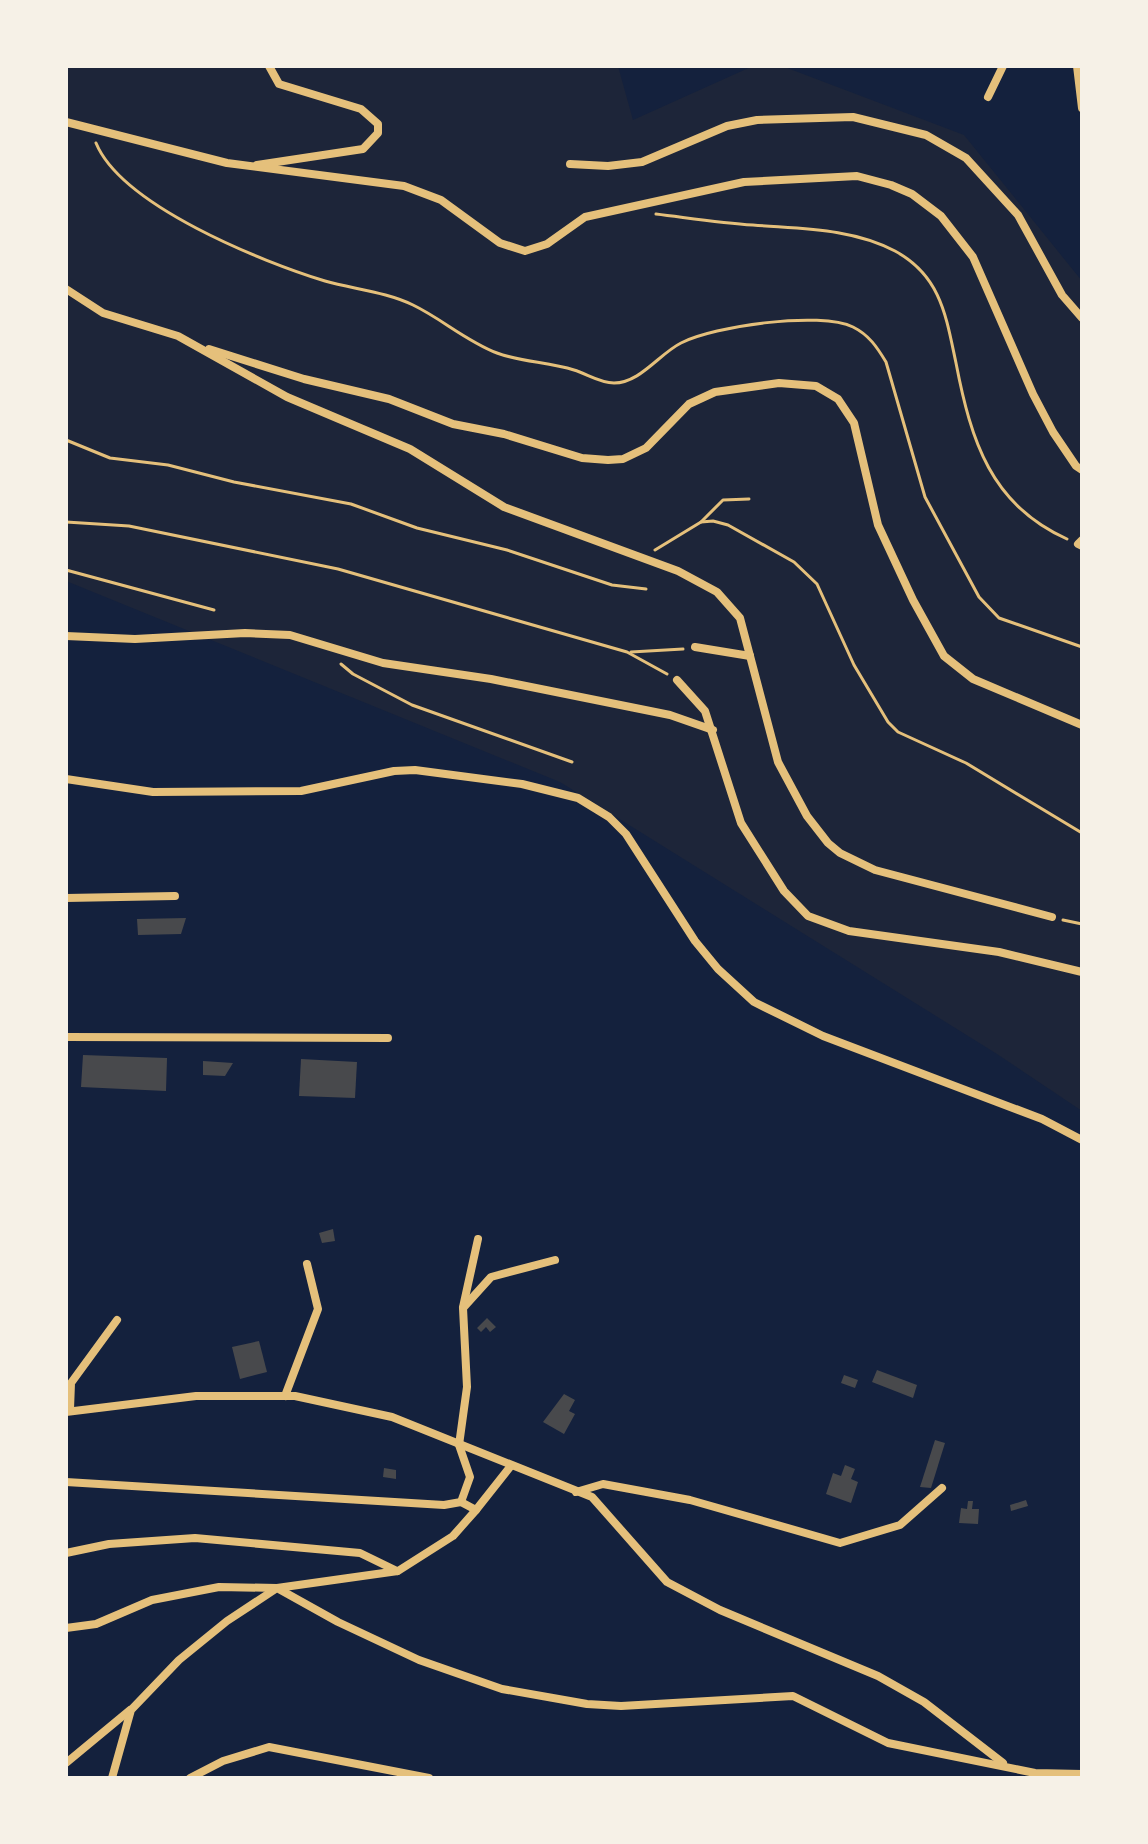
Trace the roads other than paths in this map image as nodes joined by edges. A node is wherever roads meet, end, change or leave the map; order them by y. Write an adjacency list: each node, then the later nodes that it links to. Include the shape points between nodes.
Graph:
1 (269, 66): 8 (street, via 279,84 361,109 378,124 378,133 363,149)
2 (1002, 66): 4 (street)
3 (1077, 66): 5 (street)
4 (988, 97)
5 (1082, 108)
6 (66, 122): 8 (street)
7 (570, 164): 10 (street, via 642,162 727,126 757,120 853,117 926,135 966,158 1018,215 1057,286)
8 (252, 166): 12 (street, via 381,181 424,192 500,243 525,251 600,213 744,182 857,176 891,185 941,216 973,257 1033,394)
9 (66, 289): 11 (street, via 103,313)
10 (1082, 318)
11 (200, 347): 15 (street, via 287,397 410,449 504,507 700,581 740,618); 17 (street, via 389,399 453,424 559,453 608,460 646,448 689,404 715,392 779,383 816,386 838,399 854,423 878,525 944,656 973,679)
12 (1082, 470)
13 (66, 636): 18 (street, via 274,633 383,663 670,715)
14 (695, 647): 15 (street)
15 (750, 656): 22 (street, via 778,762 828,843 875,870)
16 (677, 680): 18 (street, via 698,700)
17 (1082, 725)
18 (713, 730): 23 (street, via 741,823 784,891 808,916 849,931 1024,957)
19 (66, 779): 26 (street, via 153,792 301,791 415,770 522,784 578,798 609,817 632,841 695,941 754,1002 823,1036 1042,1119)
20 (175, 896): 21 (street)
21 (66, 898)
22 (1052, 917)
23 (1082, 972)
24 (66, 1037): 25 (street)
25 (388, 1038)
26 (1082, 1140)
27 (478, 1239): 30 (street)
28 (555, 1260): 30 (street, via 491,1277)
29 (307, 1264): 32 (street, via 318,1309)
30 (463, 1308): 34 (street, via 467,1387)
31 (117, 1320): 33 (street, via 71,1383)
32 (285, 1396): 33 (street, via 196,1396); 34 (street, via 392,1417)
33 (68, 1410)
34 (459, 1445): 35 (street); 39 (street, via 470,1477)
35 (510, 1467): 38 (street); 40 (street)
36 (66, 1482): 39 (street)
37 (942, 1488): 38 (street, via 900,1525 840,1543 690,1500 603,1484)
38 (575, 1492): 47 (street, via 592,1497 667,1582 720,1610 878,1676 924,1702)
39 (461, 1502): 40 (street)
40 (476, 1510): 42 (street, via 453,1536)
41 (66, 1553): 42 (street, via 195,1538 360,1553)
42 (398, 1571): 43 (street)
43 (277, 1588): 44 (street, via 219,1587 152,1600 96,1624); 45 (street, via 179,1660); 47 (street, via 419,1660 502,1689 621,1706 793,1696 888,1743)
44 (66, 1628)
45 (131, 1710): 46 (street); 49 (street)
46 (66, 1763)
47 (1005, 1765): 48 (street, via 1035,1773)
48 (1082, 1774)
49 (112, 1778)
50 (190, 1778): 51 (street, via 269,1747)
51 (429, 1778)

